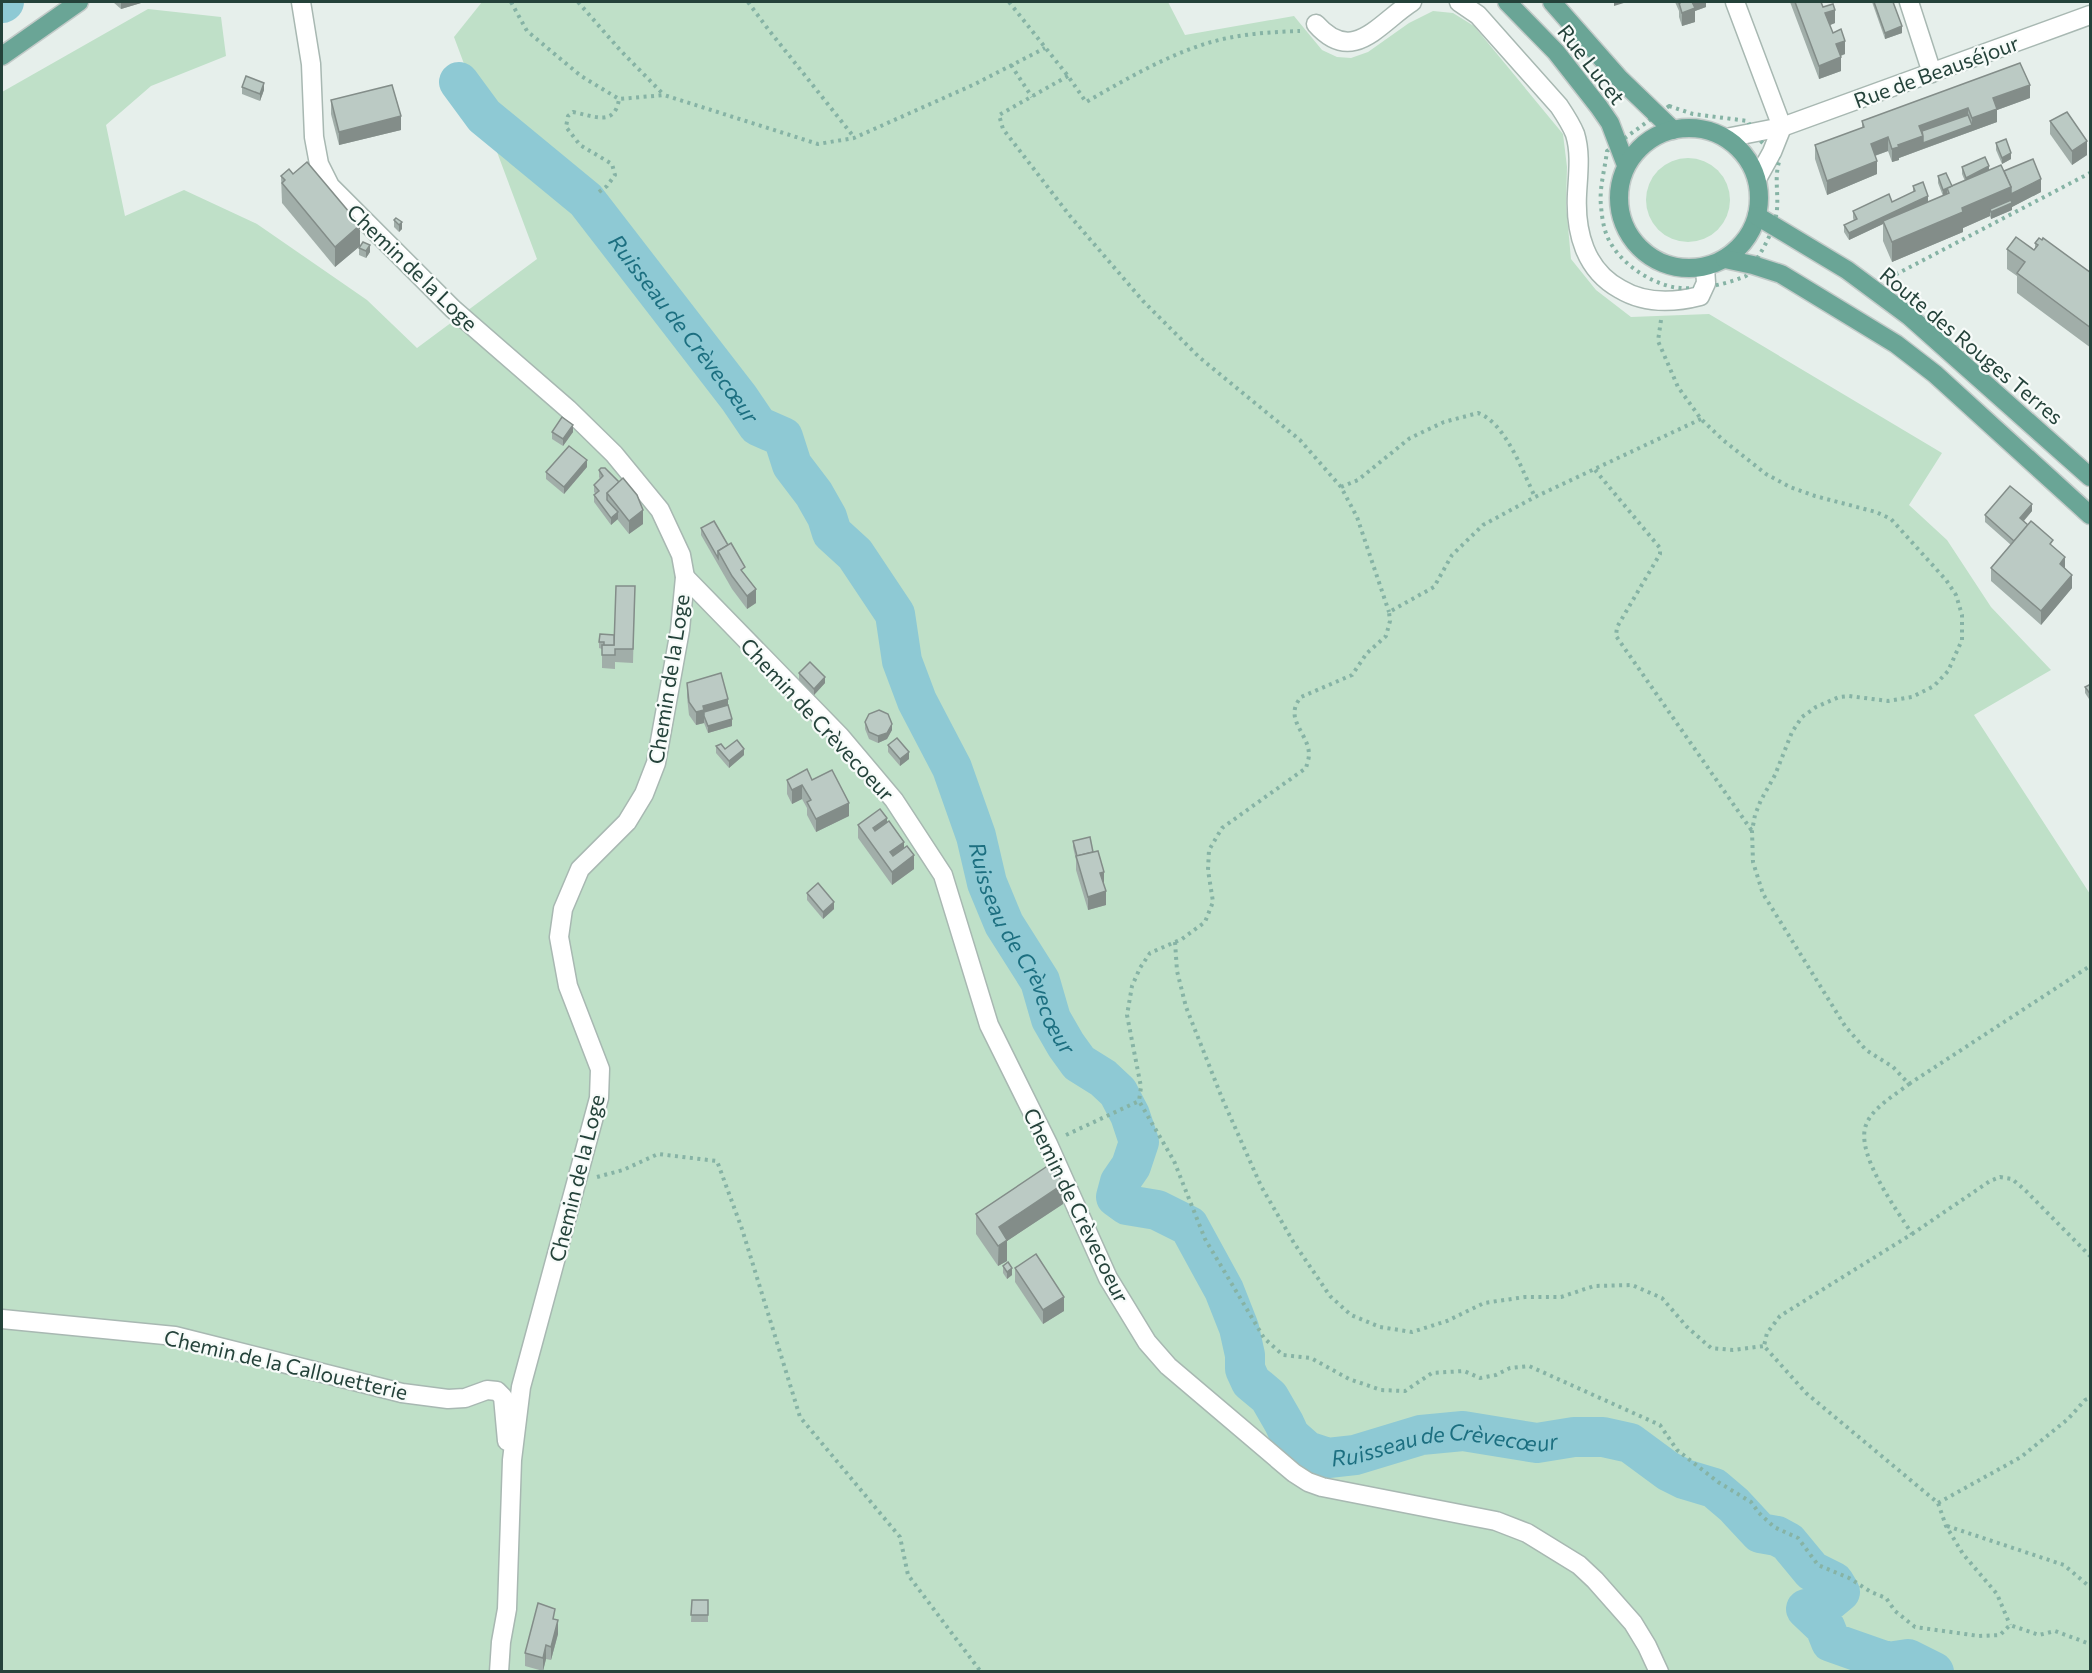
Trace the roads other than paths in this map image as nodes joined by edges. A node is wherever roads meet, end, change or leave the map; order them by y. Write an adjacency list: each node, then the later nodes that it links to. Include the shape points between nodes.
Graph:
1 (79, 2): 11 (main road)
2 (301, 2): 23 (street, Chemin de la Loge, via 311,64 314,137 319,164 330,186 453,309 614,454 660,510 681,555)
3 (1412, 2): 10 (street, via 1358,40 1332,39)
4 (1459, 2): 20 (street, via 1478,15 1569,120 1578,152 1578,225 1586,254 1601,276 1626,293 1647,300 1688,299 1700,296 1706,283)
5 (1507, 2): 16 (main road, Rue Lucet, via 1556,52 1599,106)
6 (1552, 2): 14 (main road, Rue Lucet, via 1619,78)
7 (1736, 2): 13 (street)
8 (1909, 2): 12 (street)
9 (2091, 15): 12 (street, Rue de Beauséjour)
10 (1321, 29)
11 (2, 56)
12 (1932, 73): 13 (street, Rue de Beauséjour)
13 (1782, 128): 15 (street, Rue de Beauséjour); 17 (street)
14 (1673, 130): 15 (main road, via 1691,128); 16 (main road, via 1654,137)
15 (1726, 138): 17 (main road, via 1750,163)
16 (1626, 165): 20 (main road, via 1619,187 1619,210 1626,232 1641,250 1660,263 1682,269)
17 (1757, 179): 18 (main road)
18 (1757, 216): 19 (main road, via 1745,241); 21 (main road, Route des Rouges Terres, via 1847,270 1909,316)
19 (1725, 259): 20 (main road); 22 (main road, via 1781,274 1896,344 1935,374)
20 (1705, 267)
21 (2091, 477)
22 (2091, 516)
23 (684, 577): 25 (street, Chemin de la Loge, via 680,630 656,763 627,822 580,869 563,909 559,937 568,986 600,1069 599,1098 521,1387); 27 (street, Chemin de Crèvecoeur, via 840,736 894,800 943,874 989,1025 1108,1278 1147,1342 1168,1366 1308,1482 1496,1521 1544,1543 1595,1580 1633,1623)
24 (2, 1319): 25 (street, Chemin de la Callouetterie, via 175,1336 402,1393 448,1399 497,1391 503,1397)
25 (512, 1460): 26 (street, Chemin de la Loge, via 507,1609)
26 (500, 1671)
27 (1659, 1671)

